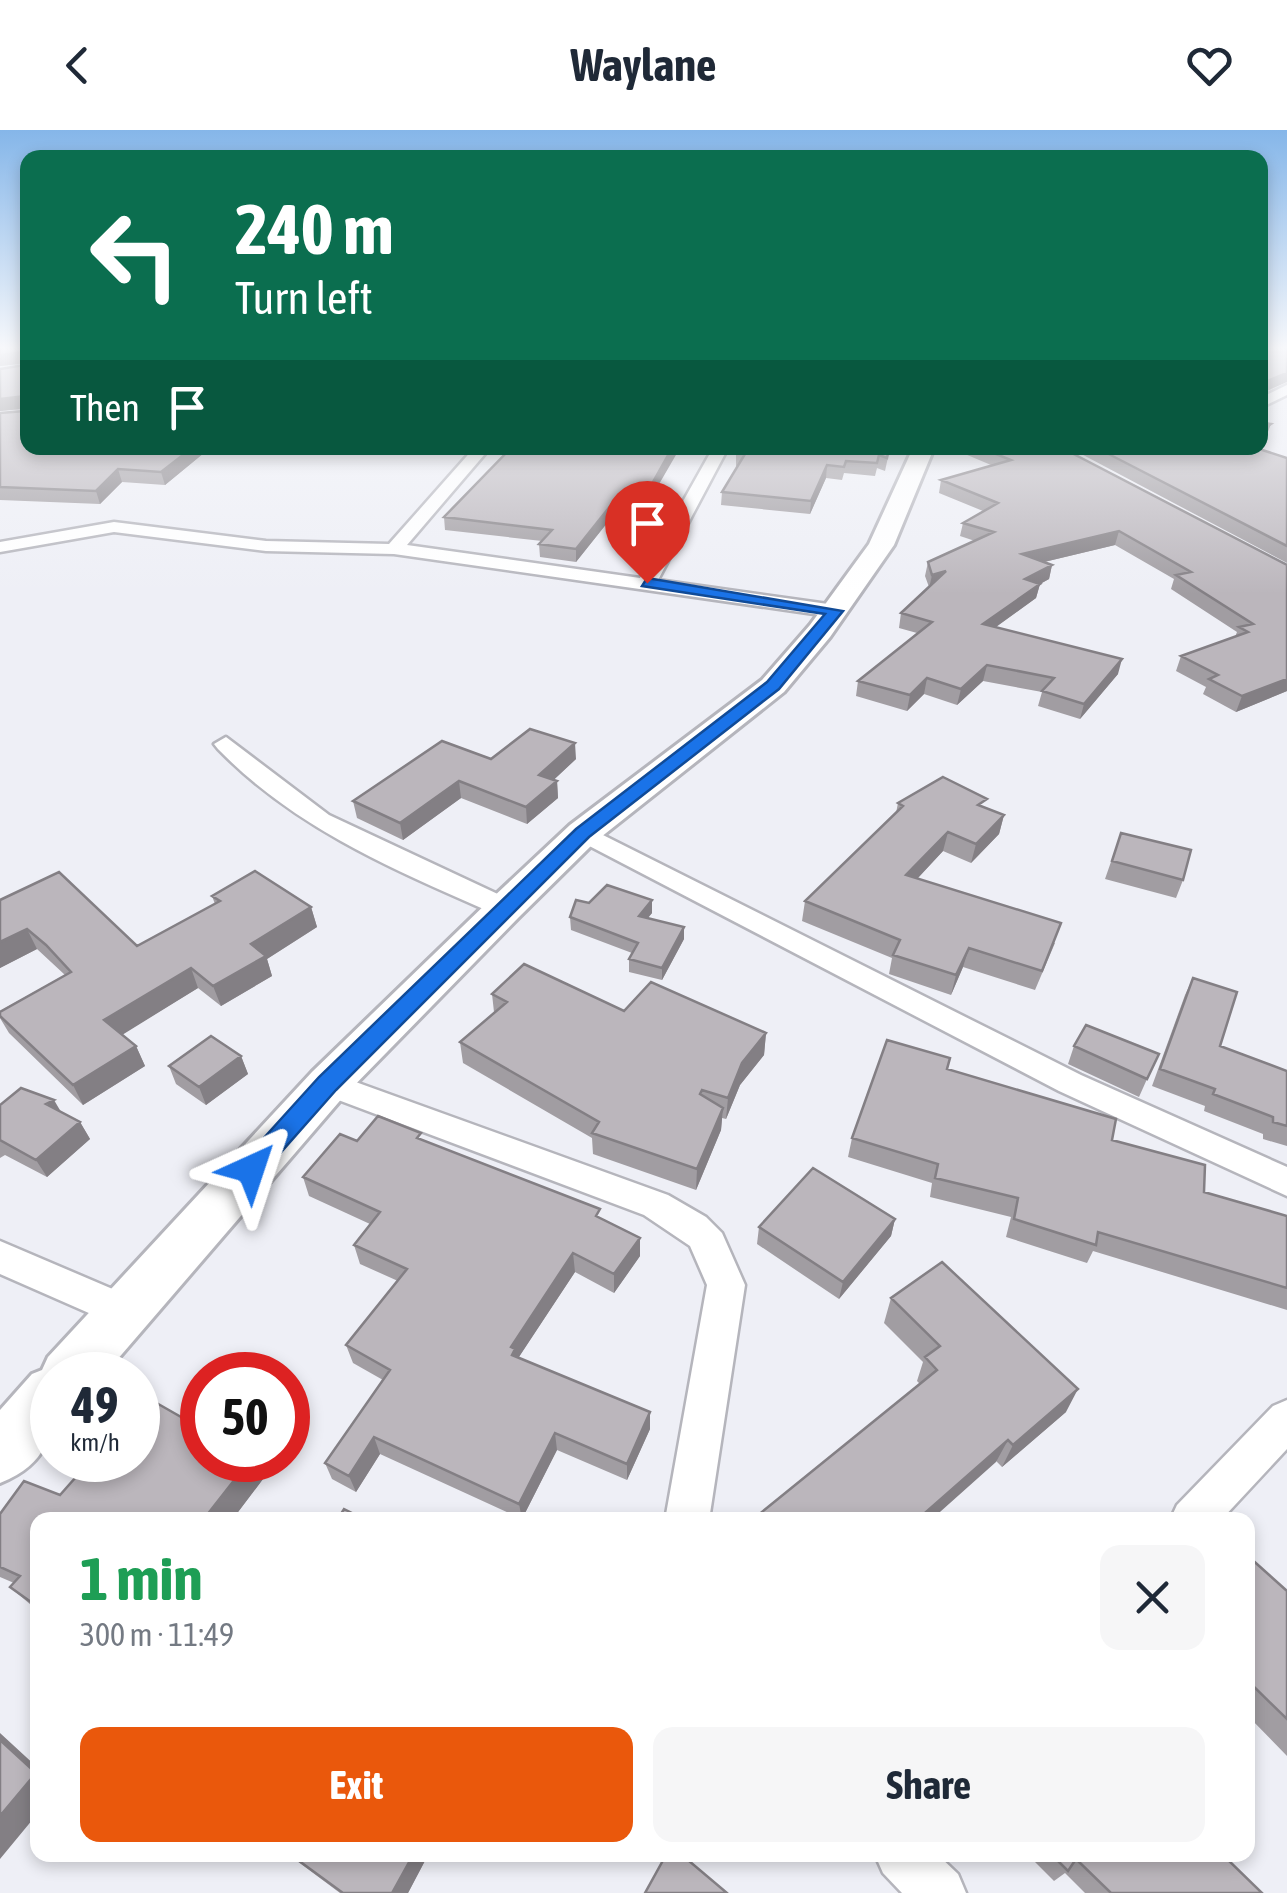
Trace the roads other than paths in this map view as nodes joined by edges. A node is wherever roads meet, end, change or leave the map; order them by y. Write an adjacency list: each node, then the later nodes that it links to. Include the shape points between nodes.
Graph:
1 (476, 455): 5 (street)
2 (716, 455): 6 (street)
3 (920, 455): 7 (main road, via 881,545)
4 (0, 547): 5 (street, via 114,527 250,545)
5 (394, 550): 6 (street)
6 (647, 583): 7 (street)
7 (835, 611): 9 (main road, via 773,686)
8 (226, 744): 10 (street, via 252,774 300,808)
9 (582, 833): 10 (main road); 12 (street, via 1070,1083)
10 (505, 908): 11 (main road)
11 (328, 1084): 14 (main road); 19 (street, via 656,1204 704,1232 726,1285)
12 (1287, 1182)
13 (0, 1257): 14 (street)
14 (122, 1311): 15 (main road)
15 (87, 1352)
16 (30, 1419): 18 (main road)
17 (1287, 1420): 20 (street)
18 (0, 1454)
19 (688, 1512)
20 (1200, 1512)
21 (908, 1862): 22 (street)
22 (939, 1893)

